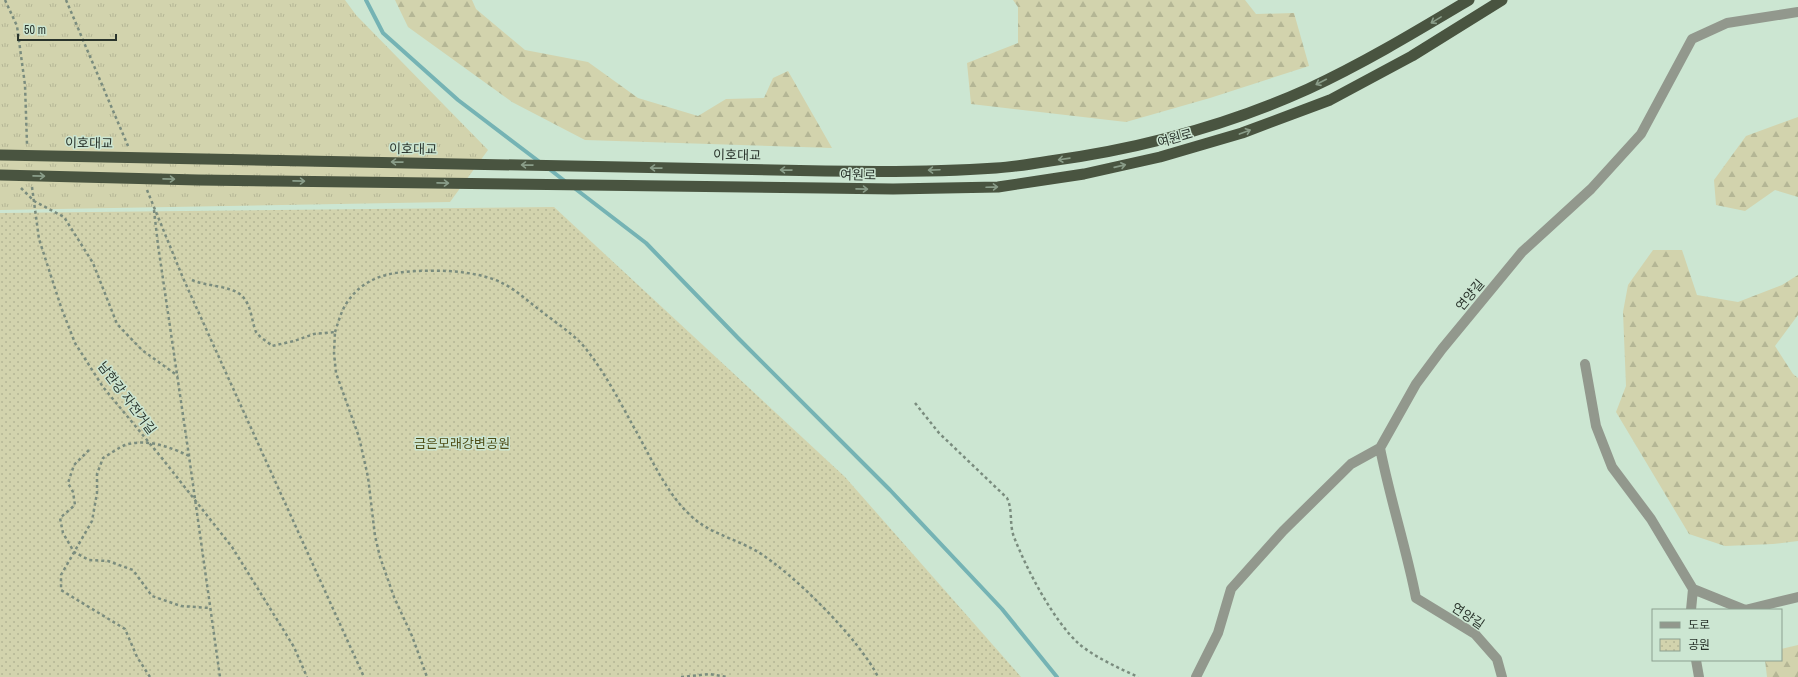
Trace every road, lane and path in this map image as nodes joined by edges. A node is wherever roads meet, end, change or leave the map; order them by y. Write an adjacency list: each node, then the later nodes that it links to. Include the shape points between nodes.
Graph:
1 (5, 0): 7 (path, via 17,26)
2 (66, 0): 6 (path)
3 (1469, 0): 9 (highway, 여원로, one-way to 9, via 1404,39 1308,89 1245,114 1158,142 1082,157 997,168 894,172)
4 (1502, 0): 10 (highway, 여원로, one-way to 4, via 894,189 998,186 1084,174 1160,157 1242,133 1330,100 1412,56)
5 (1798, 12): 22 (street, 연양길, via 1727,23 1692,39 1641,134 1591,189 1512,264 1416,384)
6 (129, 147)
7 (28, 149)
8 (0, 155): 9 (highway, 이호대교, one-way to 8)
9 (826, 171)
10 (0, 175)
11 (144, 184): 15 (path)
12 (20, 186): 14 (path)
13 (32, 186): 14 (path, 남한강 자전거길)
14 (34, 201): 19 (path, via 64,217 93,263 117,324 142,350); 21 (path, 남한강 자전거길, via 39,238 75,343 103,387)
15 (154, 206): 19 (path); 37 (path, via 190,292)
16 (192, 280): 17 (path, via 241,294 252,311 257,332 272,346 314,334)
17 (335, 332): 38 (path, via 336,373 359,437 380,557); 41 (path, via 346,304 360,288 376,278 394,272 460,272 492,279 512,288 579,342 618,398 661,476 691,516 758,552 791,577 856,644)
18 (1585, 364): 27 (street, via 1596,426 1612,467 1651,519)
19 (178, 376): 24 (path)
20 (915, 403): 42 (path, via 940,433 1007,498 1010,504 1013,535 1034,579 1065,628 1080,644 1111,664)
21 (148, 443): 24 (path, via 172,448); 25 (path, 남한강 자전거길); 26 (path, via 126,445 103,458 97,474 97,493 92,521)
22 (1380, 448): 43 (street, via 1351,464 1283,530 1231,589 1218,633); 44 (street, 연양길, via 1416,598 1475,634 1497,658)
23 (89, 450): 26 (path, via 74,466 68,483 73,492 75,505 60,518 63,533)
24 (189, 456): 25 (path)
25 (196, 501): 29 (path); 36 (path, 남한강 자전거길, via 232,547 294,647)
26 (74, 552): 29 (path, via 89,560 108,561 133,570 152,596 181,606); 34 (path, via 61,575 61,590 125,629 137,657)
27 (1693, 589): 30 (street); 31 (street)
28 (1798, 597): 32 (street)
29 (210, 608): 35 (path)
30 (1691, 609)
31 (1743, 609)
32 (1749, 609)
33 (1696, 661): 45 (street)
34 (150, 677)
35 (220, 677)
36 (307, 677)
37 (364, 677)
38 (427, 677)
39 (680, 677): 40 (path, via 710,674)
40 (727, 677)
41 (878, 677)
42 (1138, 677)
43 (1196, 677)
44 (1502, 677)
45 (1699, 677)

